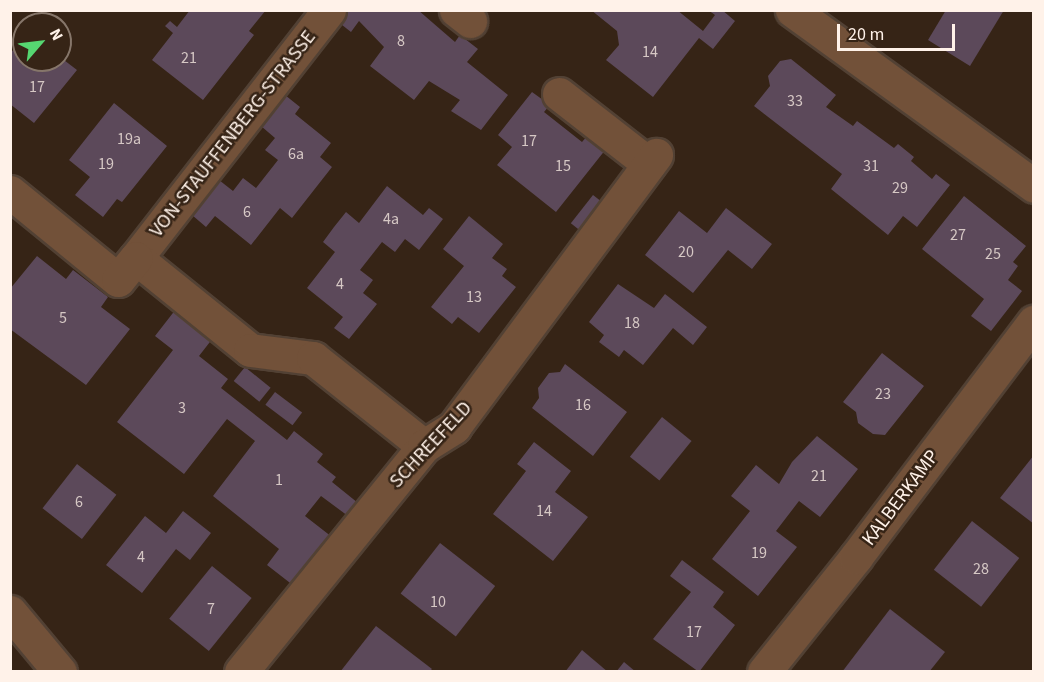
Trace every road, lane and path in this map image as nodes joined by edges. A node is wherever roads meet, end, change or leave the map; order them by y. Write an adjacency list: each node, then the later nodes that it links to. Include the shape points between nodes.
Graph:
1 (792, 10): 4 (street)
2 (312, 16): 6 (street, VON-STAUFFENBERG-STRASSE)
3 (559, 94): 8 (street, SCHREEFELD, via 652,160 454,427)
4 (1034, 186)
5 (10, 192): 6 (street, VON-STAUFFENBERG-STRASSE, via 118,280)
6 (136, 258): 8 (street, via 249,350 313,358)
7 (1034, 322): 12 (street, KALBERKAMP)
8 (424, 446): 11 (street, SCHREEFELD)
9 (10, 612): 10 (street)
10 (60, 672)
11 (241, 672)
12 (764, 672)

